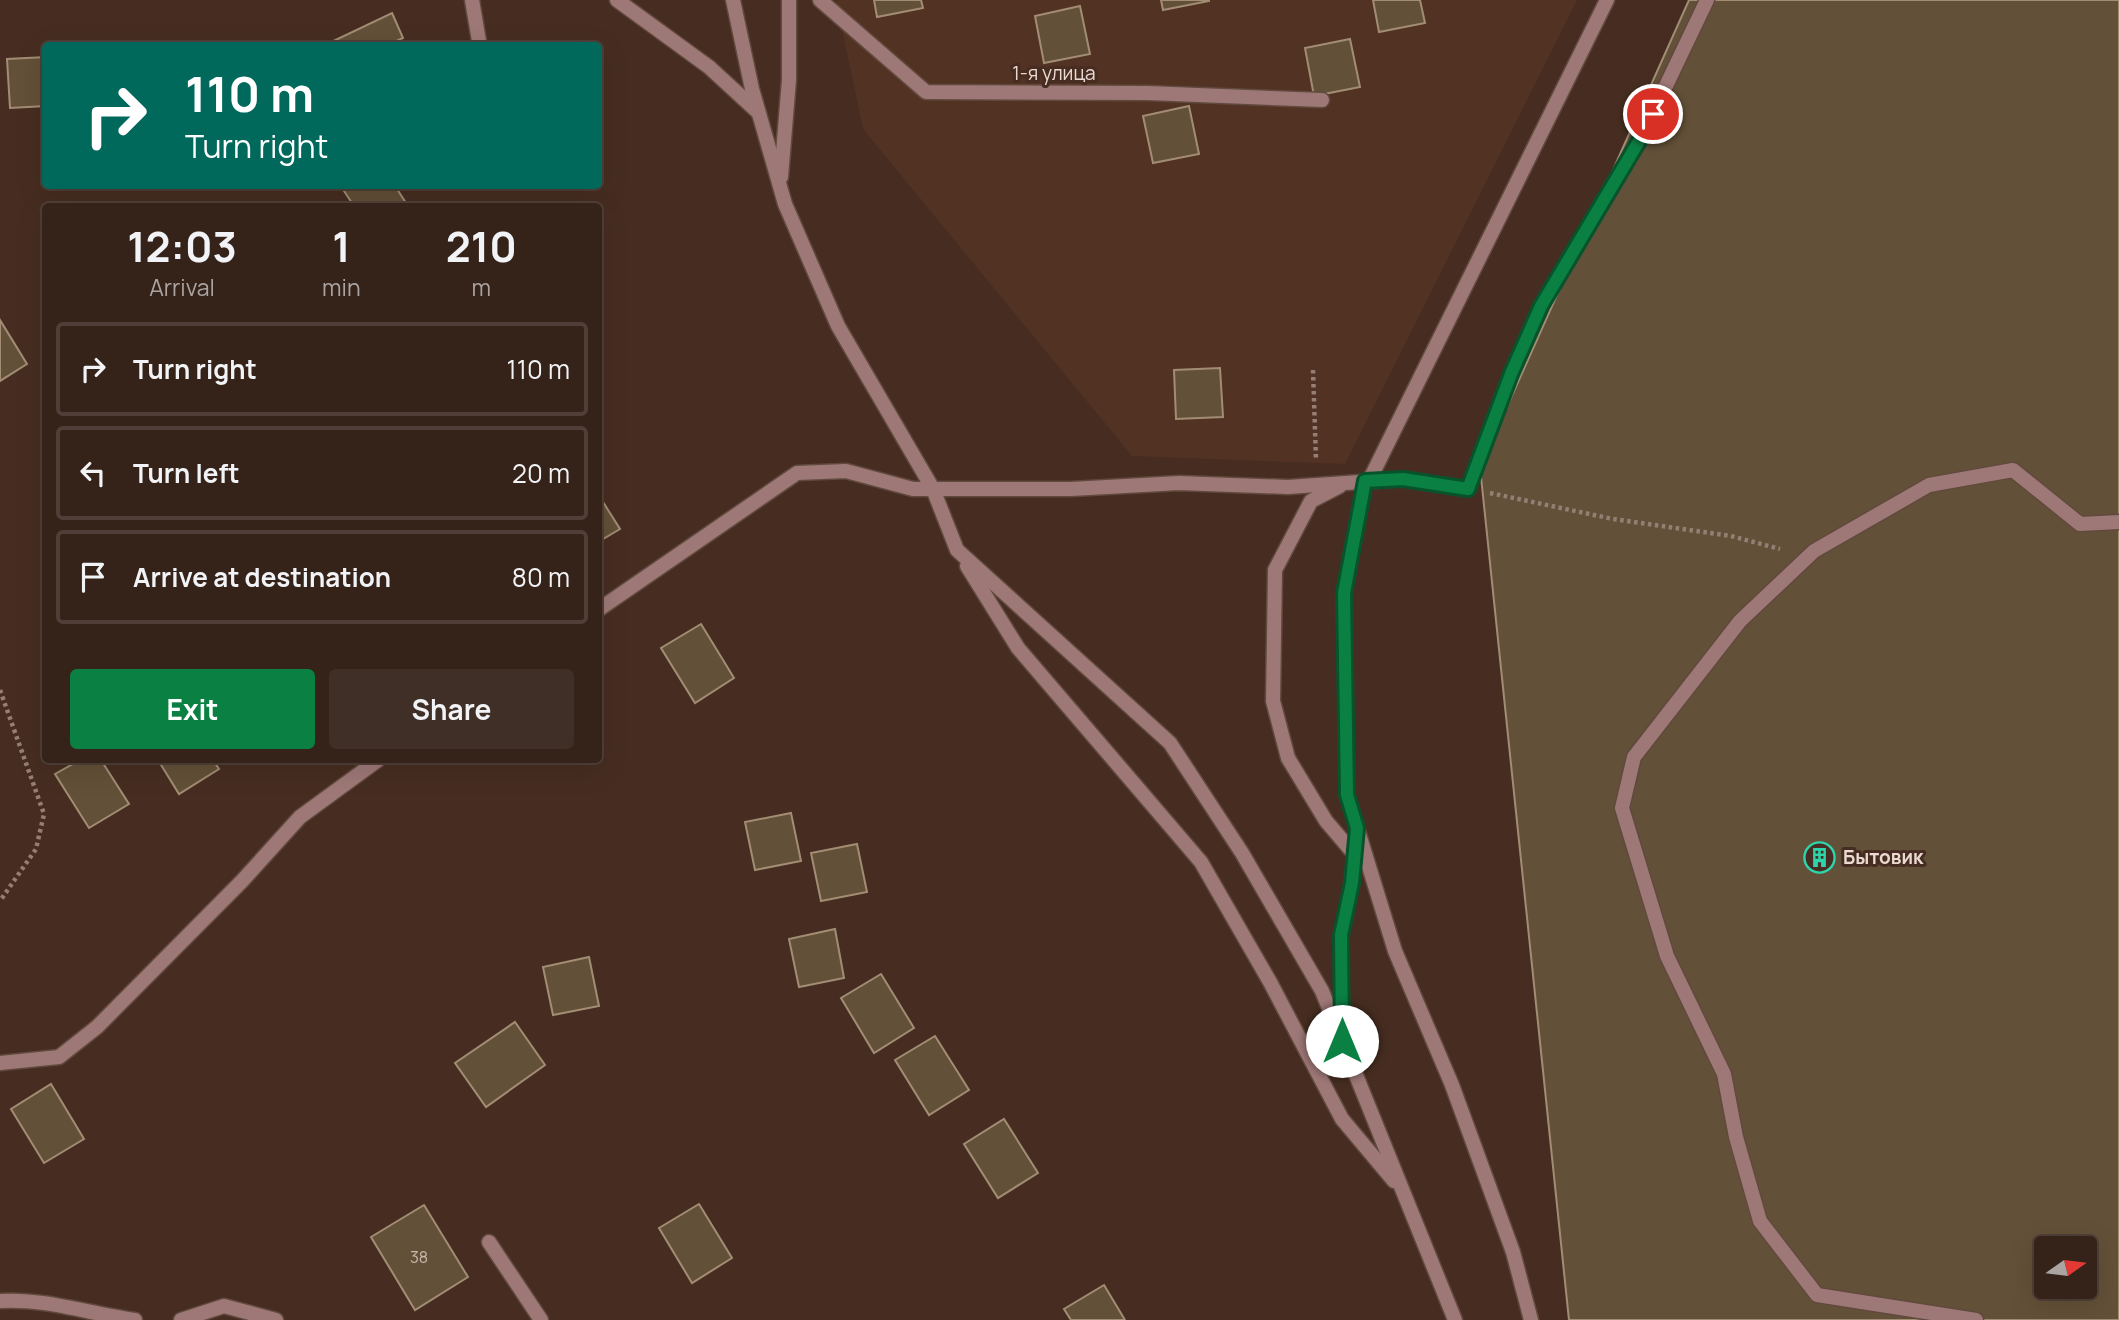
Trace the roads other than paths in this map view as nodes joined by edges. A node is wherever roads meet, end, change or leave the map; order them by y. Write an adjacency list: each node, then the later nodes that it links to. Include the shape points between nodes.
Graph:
1 (472, 0): 8 (street)
2 (617, 0): 10 (street, via 709,66)
3 (733, 0): 10 (street)
4 (789, 0): 11 (street, via 789,80)
5 (820, 0): 9 (street, 1-я улица, via 926,92)
6 (1607, 0): 12 (street)
7 (1707, 0): 12 (street, via 1642,136 1541,306 1468,489 1403,479)
8 (479, 41)
9 (1322, 100)
10 (759, 114): 11 (street)
11 (780, 185): 14 (street, via 838,326)
12 (1367, 481): 13 (street); 19 (street, via 1344,593 1347,795)
13 (1346, 483): 14 (street); 20 (street, via 1311,501 1275,570 1273,701 1288,758 1326,821)
14 (933, 489): 16 (street); 17 (street, via 913,489 846,471 797,473)
15 (2119, 522): 32 (street, via 2080,524 2013,470 1929,485 1808,557 1740,621 1634,757 1622,808 1667,956 1724,1074 1736,1138 1760,1221 1817,1295)
16 (957, 550): 21 (street, via 1170,743 1242,853 1322,991); 23 (street, via 1018,648 1201,862 1342,1119)
17 (602, 607)
18 (374, 763): 22 (street, via 300,817 97,1027 59,1057)
19 (1357, 828): 20 (street); 31 (street, via 1395,951 1452,1085 1513,1252)
20 (1355, 855): 21 (street, via 1341,935)
21 (1342, 1041): 23 (street)
22 (0, 1063)
23 (1404, 1193): 30 (street)
24 (489, 1242): 29 (street)
25 (0, 1301): 26 (street, via 26,1300)
26 (135, 1320)
27 (181, 1320): 28 (street, via 224,1306)
28 (276, 1320)
29 (541, 1320)
30 (1455, 1320)
31 (1531, 1320)
32 (1976, 1320)

